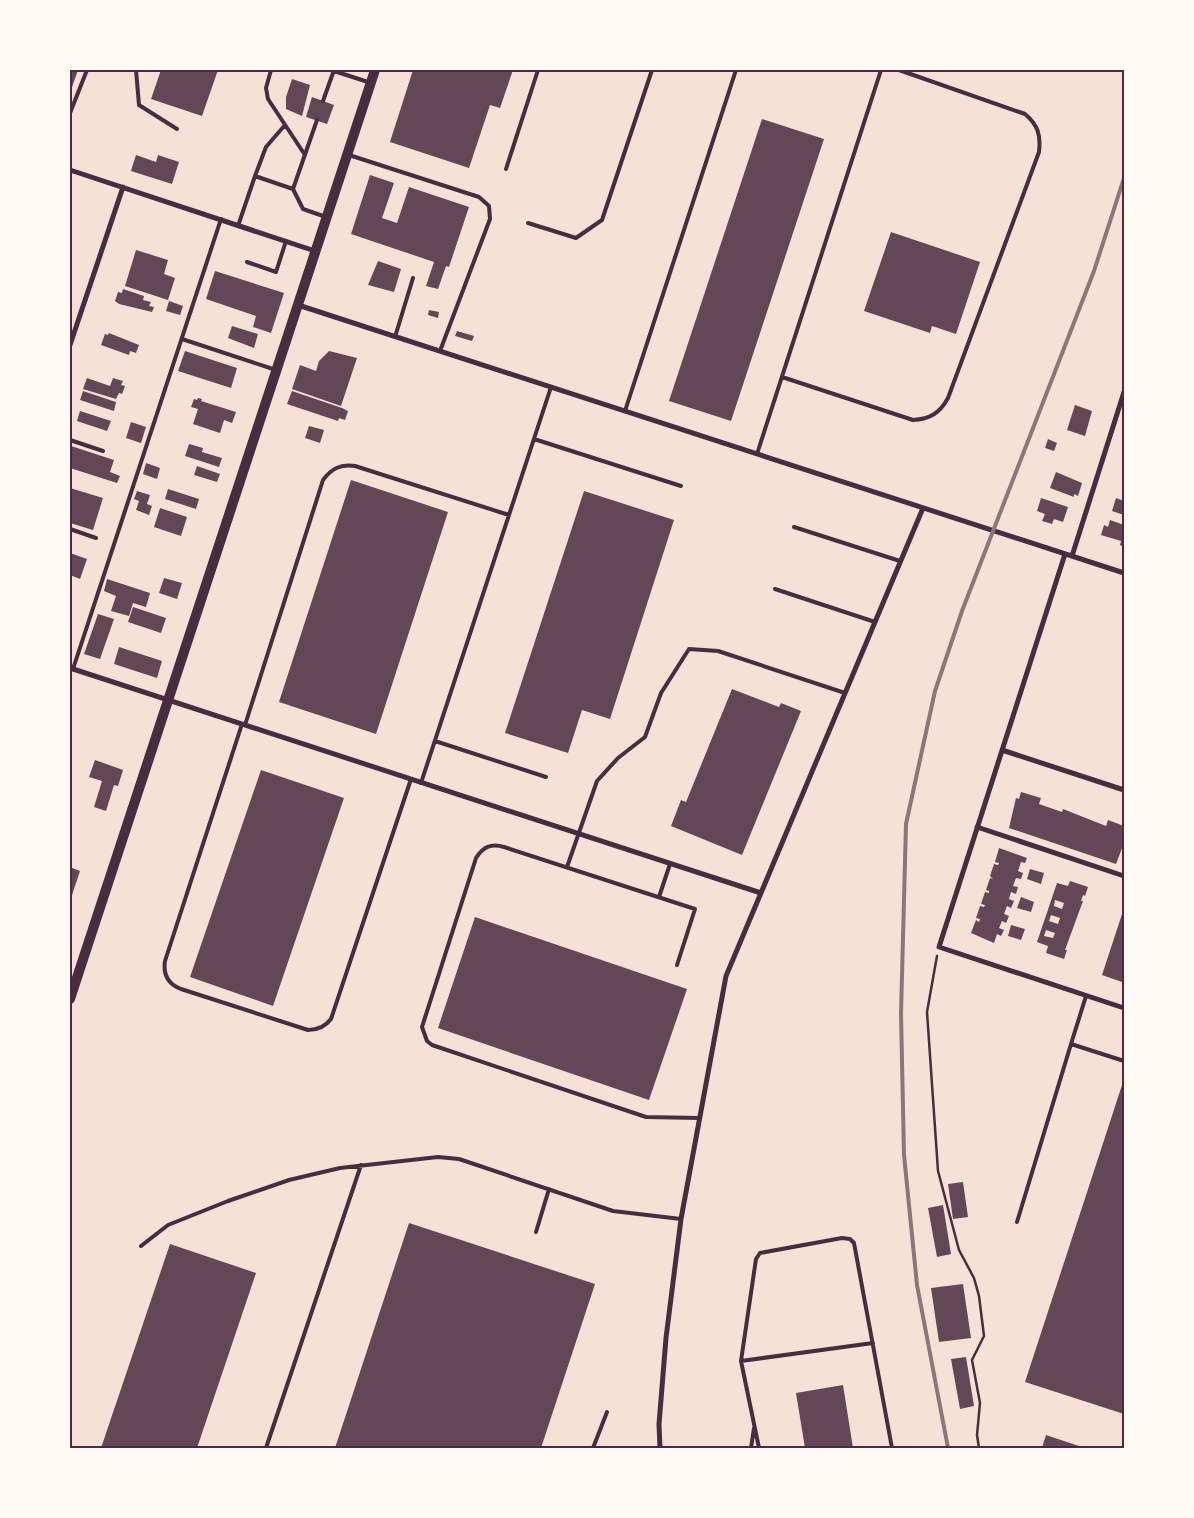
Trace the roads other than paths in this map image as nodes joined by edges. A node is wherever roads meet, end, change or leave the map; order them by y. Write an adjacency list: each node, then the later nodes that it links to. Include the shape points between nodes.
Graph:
1 (87, 70): 14 (lane)
2 (136, 70): 17 (lane, via 139,105)
3 (271, 70): 16 (lane, via 266,88 268,99)
4 (333, 70): 12 (lane); 13 (lane)
5 (375, 70): 12 (main road)
6 (538, 70): 20 (lane)
7 (652, 70): 27 (lane, via 602,220 576,238)
8 (729, 70): 11 (lane)
9 (881, 70): 39 (lane)
10 (899, 70): 39 (lane, via 1024,114 1038,130 1040,141 1039,152 948,398 934,415 913,420)
11 (735, 71): 42 (lane)
12 (371, 82): 18 (main road)
13 (323, 101)
14 (70, 113)
15 (317, 120): 19 (lane)
16 (284, 125): 19 (lane); 22 (lane, via 266,147)
17 (177, 128)
18 (347, 154): 25 (main road); 37 (lane, via 479,197 489,206 490,219)
19 (305, 155): 24 (lane)
20 (506, 169)
21 (70, 170): 23 (street)
22 (255, 176): 24 (lane); 28 (lane)
23 (123, 187): 26 (street); 36 (street)
24 (293, 189): 25 (lane, via 303,209)
25 (326, 217): 30 (main road)
26 (221, 220): 28 (street); 35 (lane)
27 (528, 223)
28 (238, 226): 29 (street)
29 (286, 241): 30 (street); 31 (lane, via 276,272)
30 (315, 251): 33 (main road)
31 (247, 262)
32 (412, 278): 34 (lane)
33 (297, 305): 34 (street); 38 (main road)
34 (395, 337): 37 (street)
35 (182, 339): 38 (lane); 59 (lane)
36 (70, 344)
37 (440, 351): 40 (street)
38 (276, 370): 61 (main road)
39 (782, 377): 46 (lane)
40 (551, 387): 42 (street); 43 (lane)
41 (1124, 392): 54 (street)
42 (624, 411): 46 (street)
43 (534, 439): 47 (lane); 49 (lane)
44 (70, 440): 45 (lane)
45 (104, 451)
46 (757, 454): 48 (street)
47 (681, 486)
48 (923, 508): 53 (street); 55 (street)
49 (509, 515): 62 (lane, via 356,466 346,465 329,472 323,480); 63 (lane)
50 (794, 526): 55 (lane)
51 (70, 529): 52 (lane)
52 (96, 538)
53 (1065, 554): 54 (street); 64 (street)
54 (1072, 556): 56 (street)
55 (900, 561): 58 (street)
56 (1124, 573)
57 (776, 589): 58 (lane)
58 (874, 622): 60 (street)
59 (72, 668): 61 (street)
60 (845, 693): 70 (lane, via 718,651 689,649 662,693 645,737 618,758 598,781); 74 (street)
61 (167, 700): 62 (street); 77 (main road)
62 (244, 724): 66 (street); 66 (lane, via 165,960 168,981 181,989 308,1030 327,1024)
63 (435, 742): 65 (lane); 67 (lane)
64 (1002, 750): 68 (street); 69 (street)
65 (546, 778)
66 (411, 779): 67 (street)
67 (421, 783): 70 (street)
68 (1124, 790)
69 (977, 827): 73 (street); 78 (street, via 939,947)
70 (578, 834): 71 (street); 72 (lane)
71 (670, 864): 74 (street); 75 (lane)
72 (567, 867): 75 (lane); 83 (lane, via 498,845 479,852 423,1020 427,1041 439,1048 646,1117)
73 (1124, 876)
74 (761, 893): 83 (street, via 726,976)
75 (659, 898): 76 (lane, via 695,909)
76 (677, 964)
77 (73, 978): 79 (main road)
78 (1086, 996): 80 (street); 81 (lane)
79 (70, 999)
80 (1124, 1008)
81 (1071, 1044): 82 (lane); 87 (lane)
82 (1124, 1061)
83 (699, 1118): 86 (street)
84 (361, 1165): 85 (lane, via 449,1156); 89 (lane, via 289,1180 228,1201 168,1225); 94 (lane)
85 (549, 1189): 86 (lane, via 613,1211); 88 (lane)
86 (681, 1219): 96 (street, via 666,1338)
87 (1017, 1222)
88 (536, 1232)
89 (141, 1246)
90 (873, 1343): 91 (lane); 91 (lane, via 854,1243 842,1238 760,1253 756,1259); 99 (lane)
91 (742, 1361): 93 (lane)
92 (607, 1412): 95 (lane)
93 (754, 1425): 97 (lane); 98 (lane)
94 (266, 1448)
95 (593, 1448)
96 (660, 1448)
97 (751, 1448)
98 (759, 1448)
99 (892, 1448)

